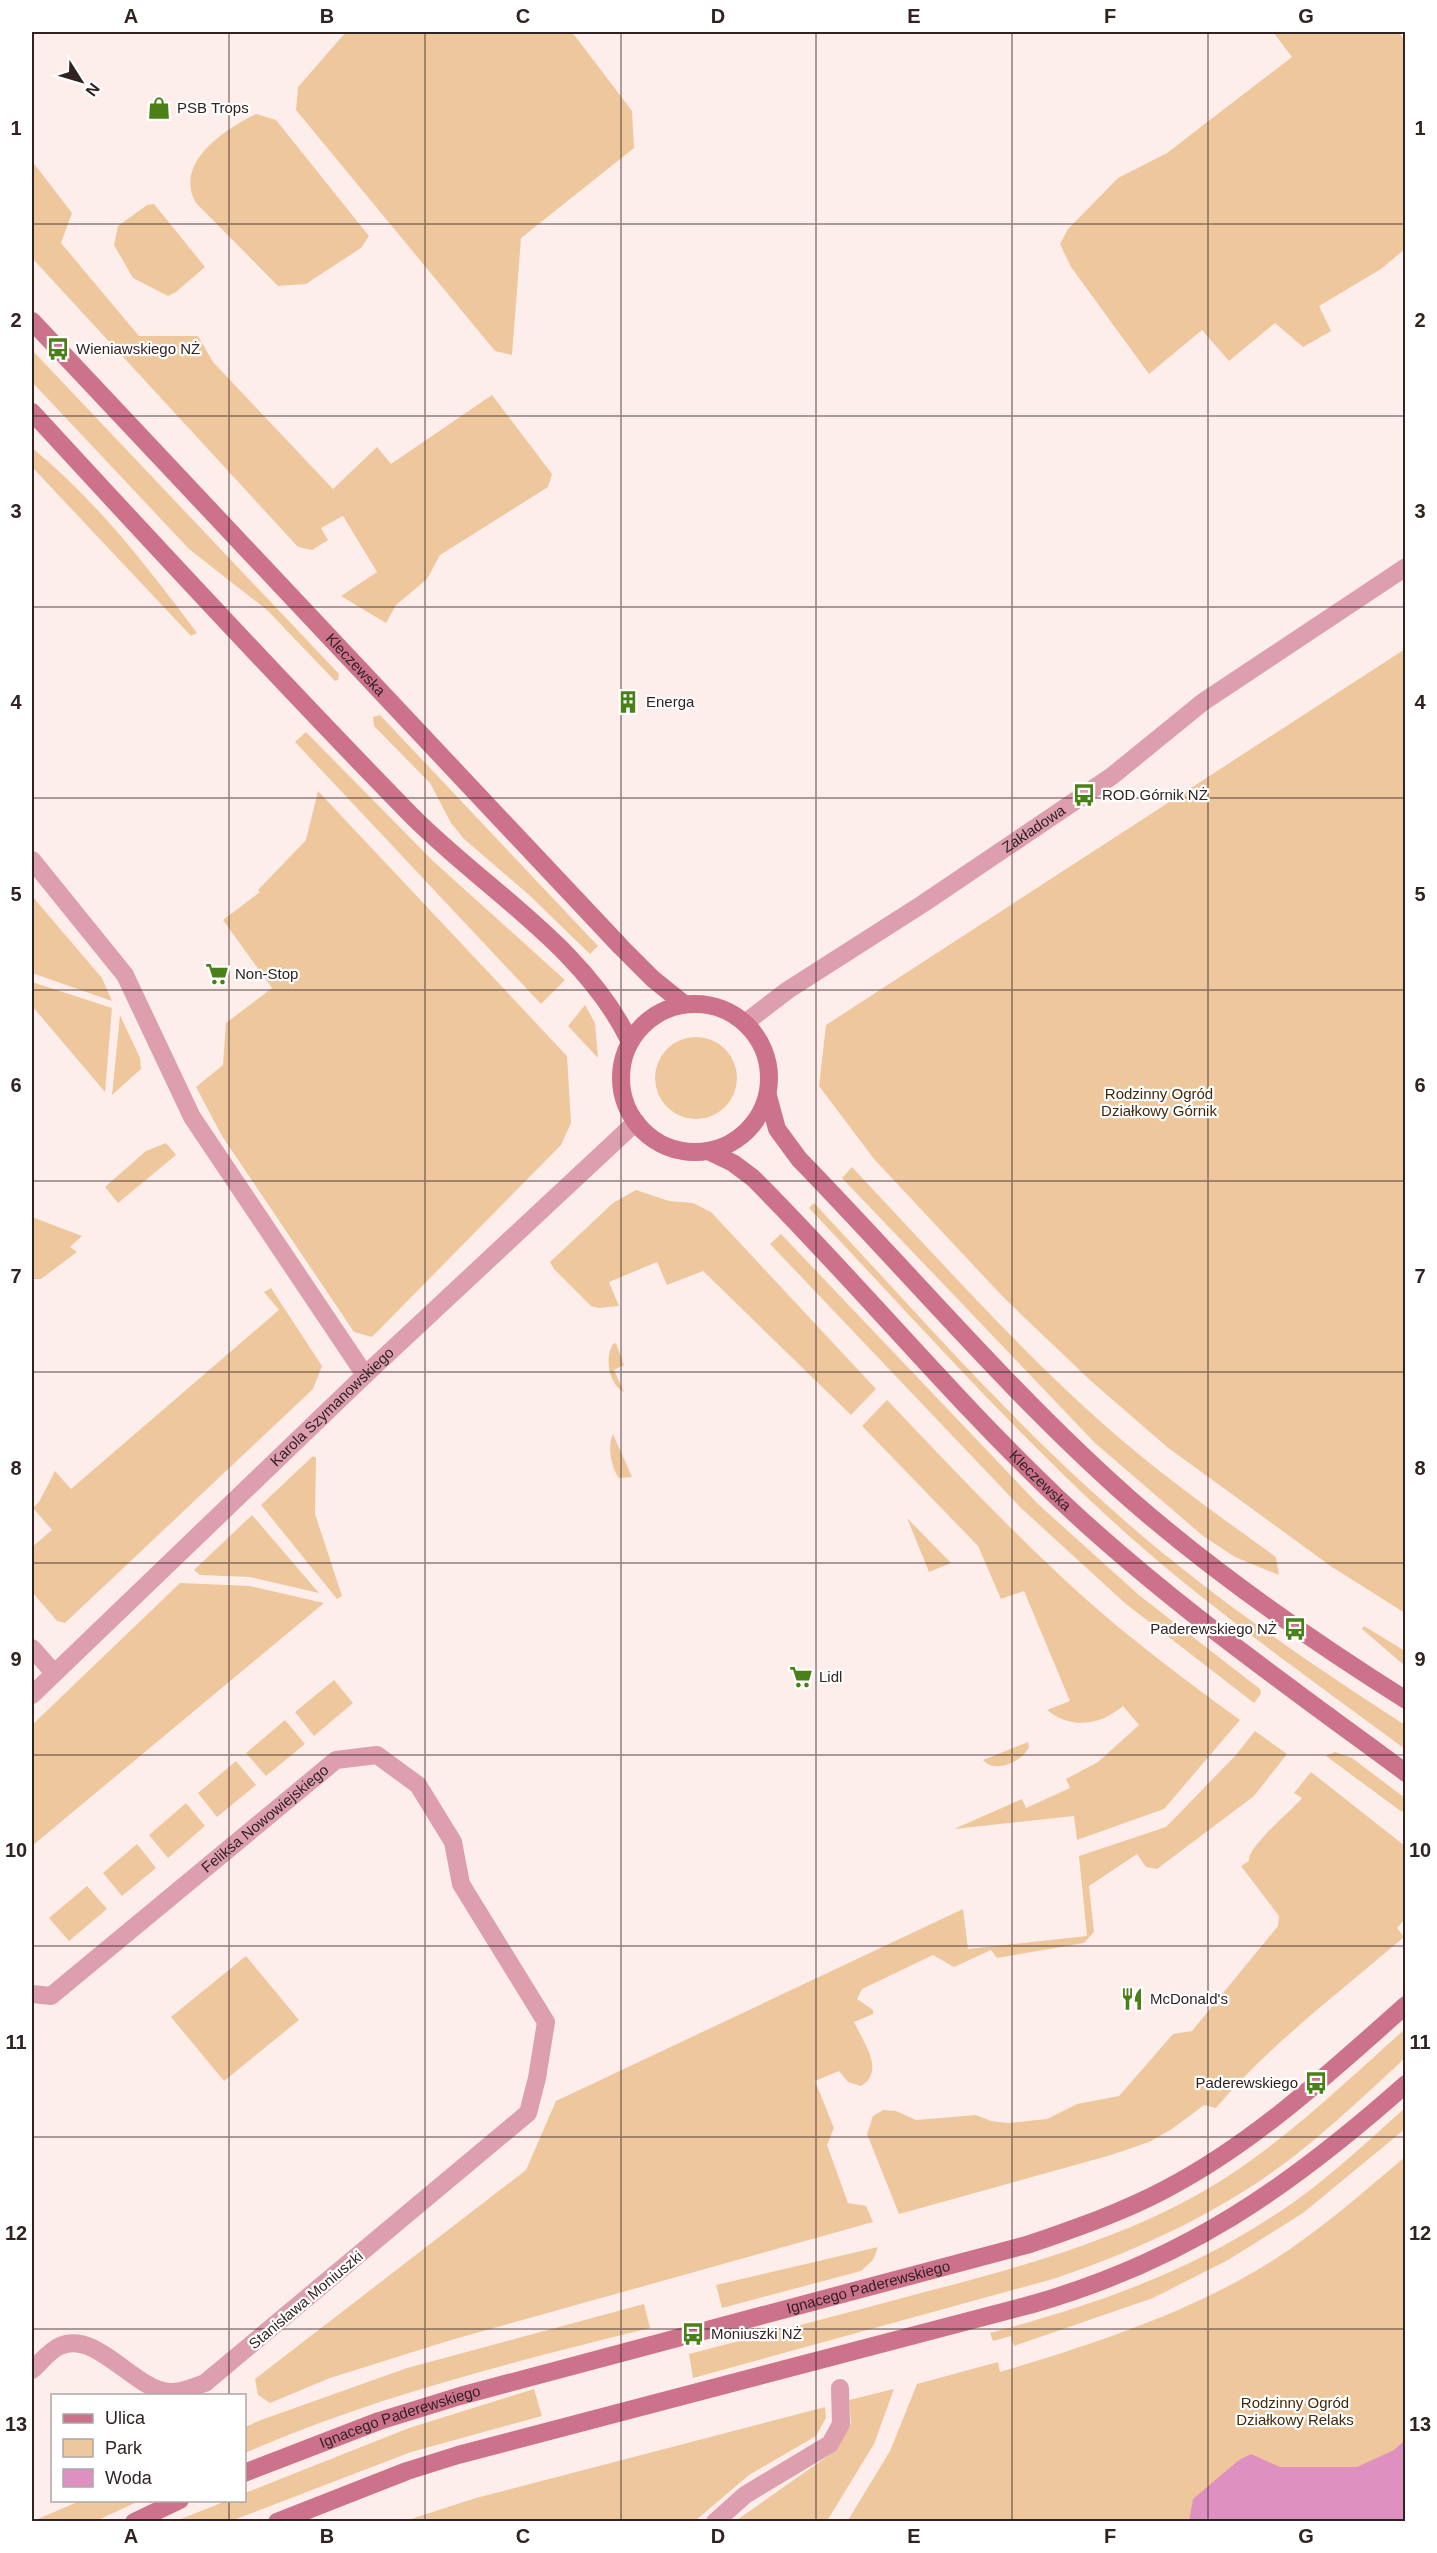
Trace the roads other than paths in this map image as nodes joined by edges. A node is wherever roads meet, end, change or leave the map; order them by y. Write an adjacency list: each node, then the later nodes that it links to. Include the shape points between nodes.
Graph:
1 (32, 321): 5 (main road, Kleczewska, via 621,947)
2 (32, 413): 7 (main road, via 412,816 539,928 588,979 608,1002)
3 (1406, 567): 6 (street, Zakładowa, via 1203,702 1112,776 788,990)
4 (32, 860): 11 (street, via 125,975 192,1117)
5 (684, 1004): 6 (main road, via 719,1007); 7 (main road, via 653,1017)
6 (745, 1023): 8 (main road, via 756,1034 768,1060)
7 (630, 1042): 9 (main road, via 624,1055 621,1084)
8 (768, 1096): 10 (main road, via 752,1126 740,1138); 15 (main road, via 777,1129 799,1159 1024,1398 1090,1462 1161,1526 1248,1595)
9 (636, 1122): 10 (main road, via 664,1146 686,1152); 11 (street, Karola Szymanowskiego)
10 (708, 1151): 16 (main road, Kleczewska, via 733,1162 753,1178 1024,1464 1114,1549 1191,1613)
11 (365, 1375): 13 (street, Karola Szymanowskiego)
12 (32, 1648): 13 (street)
13 (54, 1673): 14 (street, Karola Szymanowskiego)
14 (32, 1695)
15 (1406, 1700)
16 (1406, 1773)
17 (32, 1994): 19 (street, Feliksa Nowowiejskiego, via 51,1996 336,1760 377,1755 418,1785 453,1842 461,1884 546,2022)
18 (1406, 2006): 23 (main road, Ignacego Paderewskiego, via 1270,2123 1167,2189 1102,2218 1030,2244 460,2396 380,2421)
19 (537, 2078): 21 (street, Stanisława Moniuszki, via 528,2113 205,2383 166,2392 136,2378 106,2355 75,2343 59,2346)
20 (1406, 2084): 26 (main road, via 1329,2151 1271,2193 1180,2248 1116,2278 1033,2304 469,2452 407,2471)
21 (32, 2370)
22 (840, 2388): 27 (street, via 841,2424 830,2444 745,2495)
23 (246, 2472)
24 (176, 2502): 25 (main road)
25 (134, 2522)
26 (277, 2522)
27 (716, 2522)

